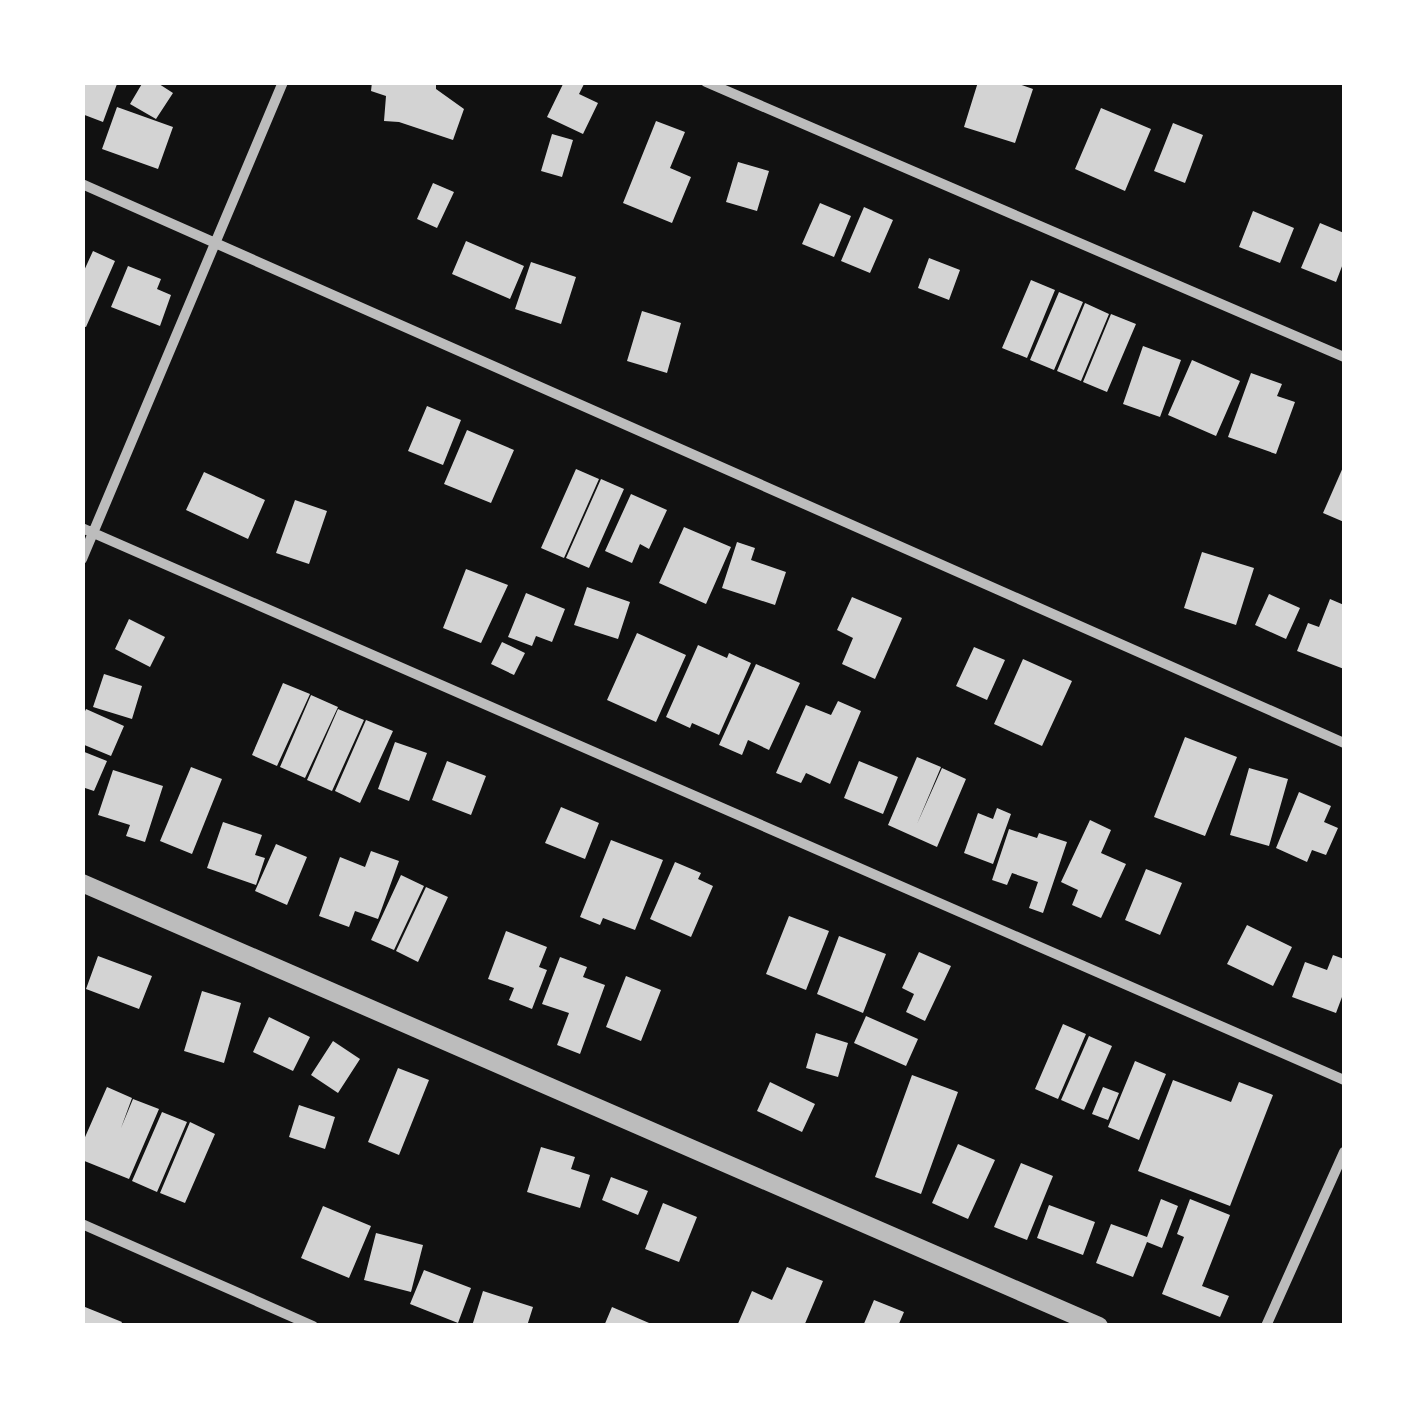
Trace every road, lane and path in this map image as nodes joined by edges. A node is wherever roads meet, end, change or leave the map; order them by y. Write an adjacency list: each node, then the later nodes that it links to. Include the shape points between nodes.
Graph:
1 (283, 82): 4 (street)
2 (706, 82): 5 (street)
3 (82, 184): 4 (street)
4 (214, 241): 6 (street); 8 (street)
5 (1344, 357)
6 (88, 530): 7 (street); 10 (street)
7 (82, 559)
8 (1344, 743)
9 (82, 883): 14 (street)
10 (1344, 1080)
11 (1344, 1152): 15 (street)
12 (82, 1224): 13 (street)
13 (313, 1326)
14 (1099, 1326)
15 (1266, 1326)

